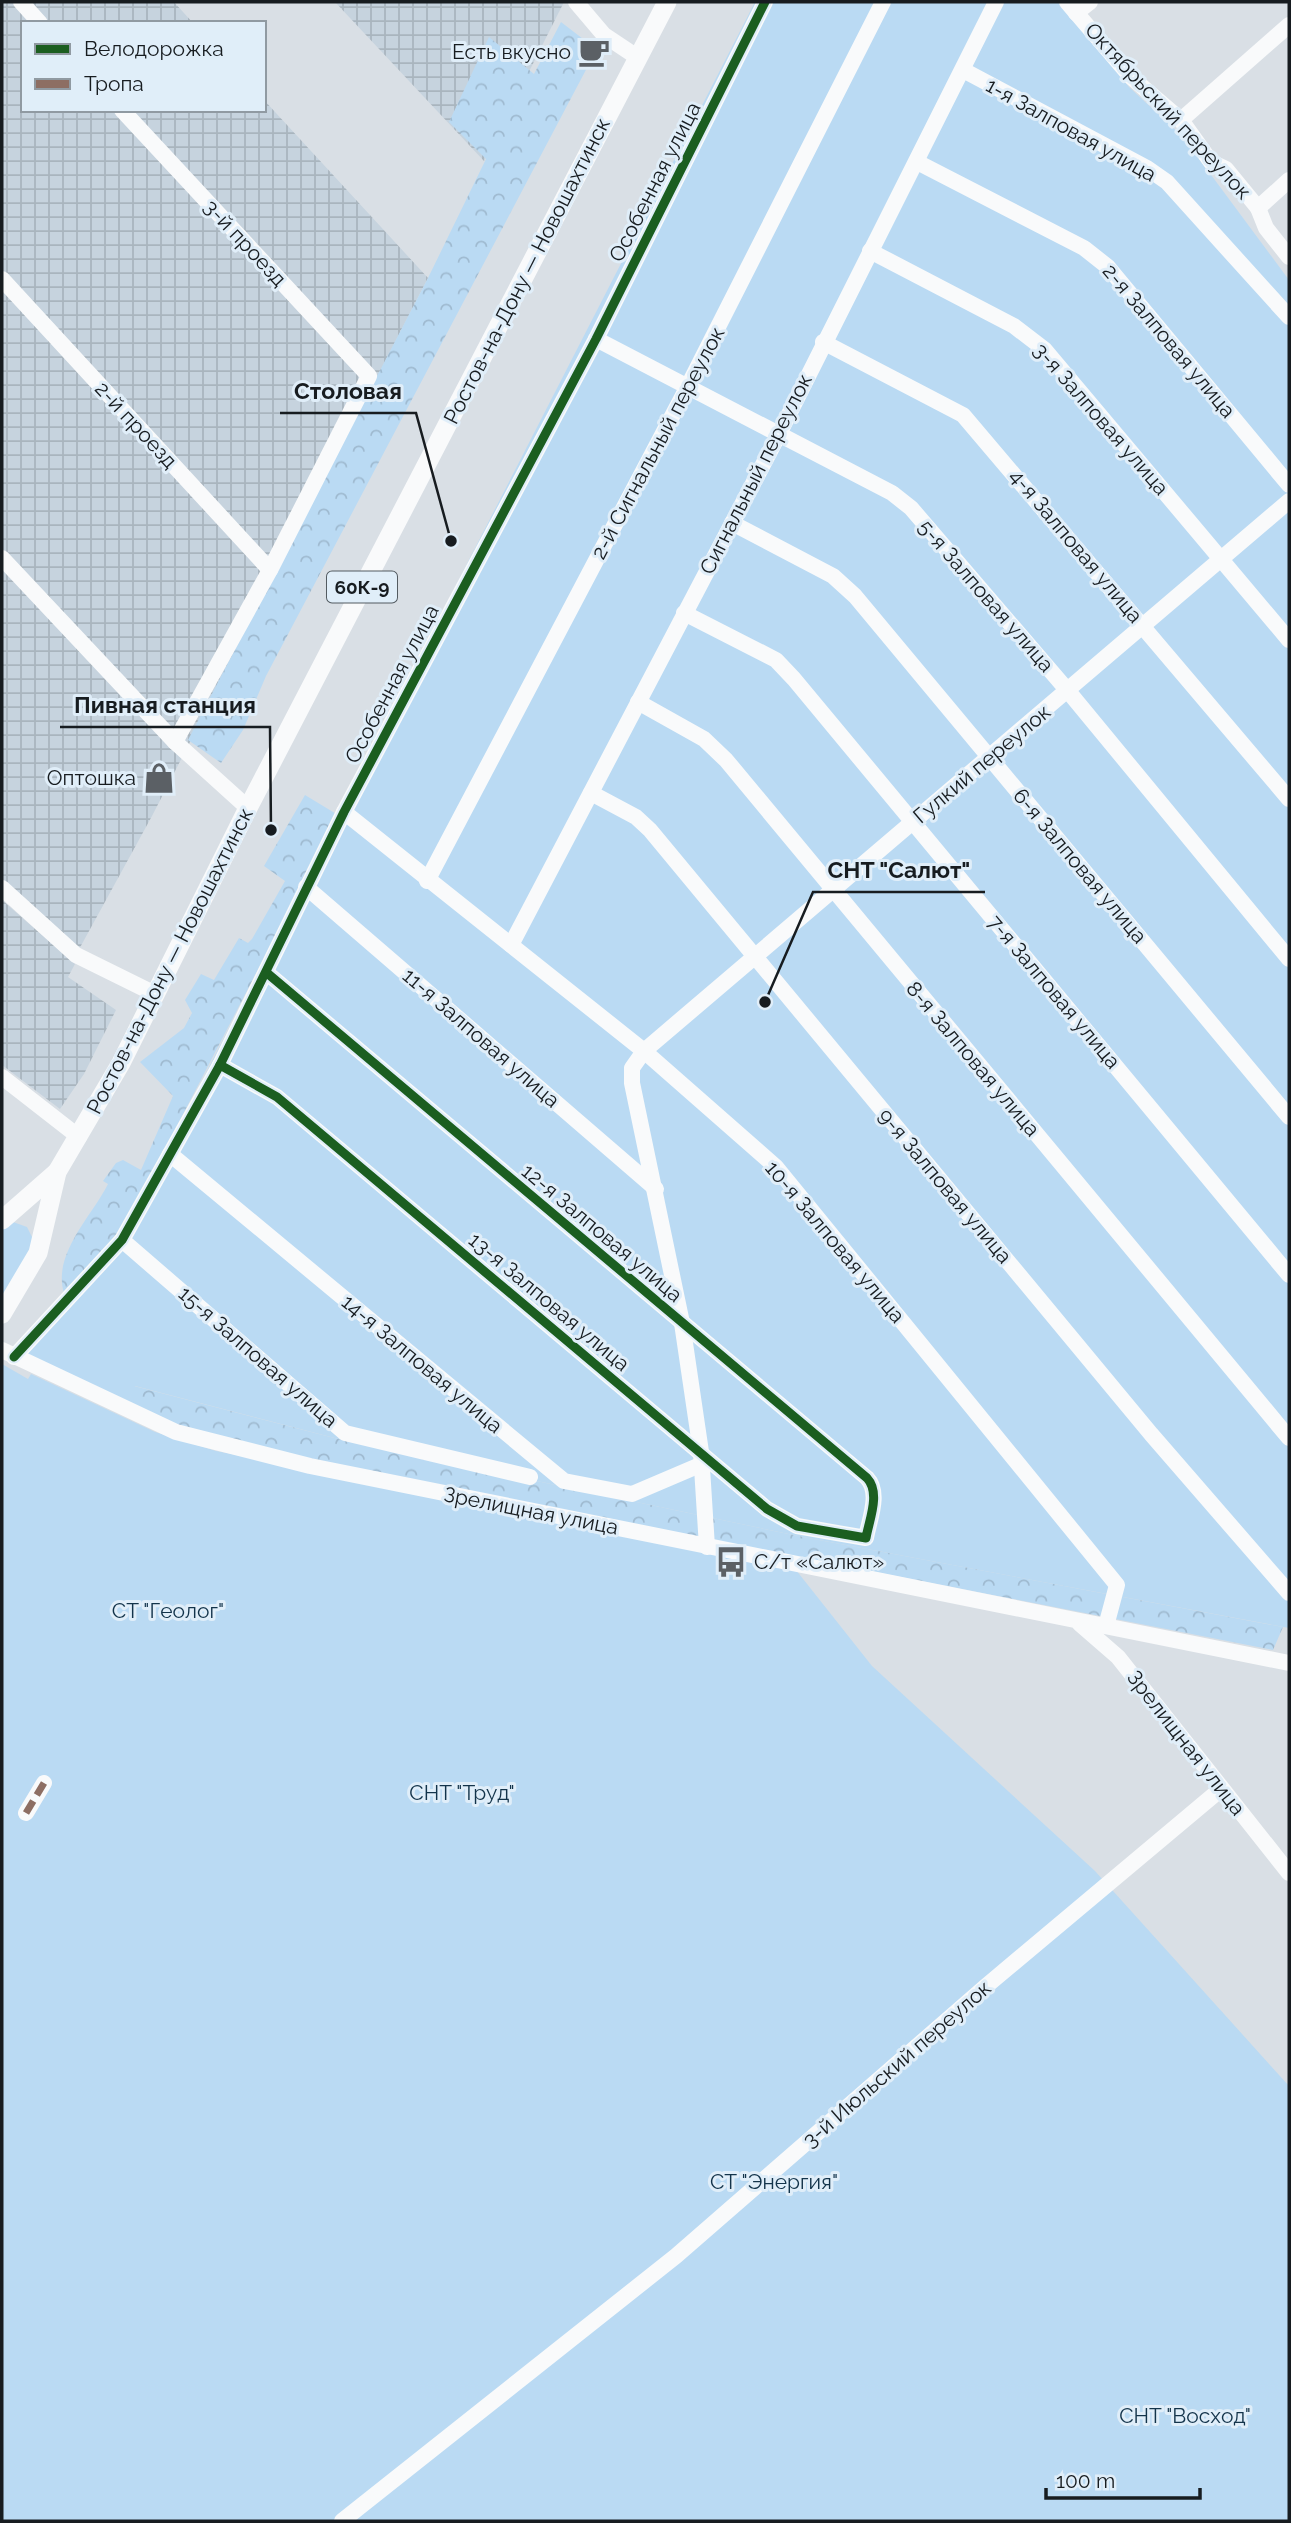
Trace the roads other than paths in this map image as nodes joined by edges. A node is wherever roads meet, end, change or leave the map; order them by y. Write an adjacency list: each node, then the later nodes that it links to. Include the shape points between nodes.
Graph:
1 (21, 2): 9 (street)
2 (576, 2): 11 (street, via 604,35)
3 (667, 2): 11 (main road, Ростов-на-Дону — Новошахтинск / 60К-9)
4 (765, 2): 22 (street, Особенная улица)
5 (883, 2): 24 (street, 2-й Сигнальный переулок)
6 (996, 2): 12 (street, Сигнальный переулок)
7 (1090, 2): 8 (street)
8 (1072, 8): 14 (street, Октябрьский переулок, via 1131,77)
9 (38, 21)
10 (1289, 25): 14 (street)
11 (637, 57): 41 (main road, Ростов-на-Дону — Новошахтинск / 60К-9)
12 (963, 70): 15 (street, Сигнальный переулок); 21 (street, 1-я Залповая улица, via 1167,182)
13 (124, 112): 31 (street, 3-й проезд, via 369,376)
14 (1181, 120): 17 (street, Октябрьский переулок, via 1211,162 1226,169)
15 (917, 162): 18 (street, Сигнальный переулок); 26 (street, 2-я Залповая улица, via 1084,248 1108,267)
16 (1289, 180): 17 (street)
17 (1258, 208): 19 (street, Октябрьский переулок, via 1266,228)
18 (870, 251): 23 (street, Сигнальный переулок); 30 (street, 3-я Залповая улица, via 1014,326 1044,349)
19 (1289, 257)
20 (2, 279): 31 (street, 2-й проезд)
21 (1289, 317)
22 (596, 339): 24 (street, 5-я Залповая улица); 42 (street, Особенная улица)
23 (823, 342): 25 (street, Сигнальный переулок); 33 (street, 4-я Залповая улица, via 963,415)
24 (688, 386): 25 (street, 5-я Залповая улица); 44 (street, 2-й Сигнальный переулок)
25 (779, 434): 28 (street, Сигнальный переулок); 35 (street, 5-я Залповая улица, via 911,508)
26 (1289, 485)
27 (1289, 501): 30 (street, Гулкий переулок)
28 (732, 523): 32 (street, Сигнальный переулок); 38 (street, 6-я Залповая улица, via 833,576 855,596)
29 (2, 558): 37 (street)
30 (1221, 559): 33 (street, Гулкий переулок); 34 (street, 3-я Залповая улица)
31 (270, 570): 37 (street)
32 (684, 613): 36 (street, Сигнальный переулок); 43 (street, 7-я Залповая улица, via 776,660)
33 (1144, 626): 35 (street, Гулкий переулок); 40 (street, 4-я Залповая улица)
34 (1289, 640)
35 (1068, 691): 38 (street, Гулкий переулок); 50 (street, 5-я Залповая улица)
36 (638, 702): 39 (street, Сигнальный переулок); 47 (street, 8-я Залповая улица, via 704,739 726,760)
37 (175, 742): 41 (street)
38 (989, 757): 43 (street, Гулкий переулок); 56 (street, 6-я Залповая улица)
39 (591, 793): 48 (street, Сигнальный переулок); 49 (street, 9-я Залповая улица, via 636,817)
40 (1289, 799)
41 (248, 808): 52 (main road, Ростов-на-Дону — Новошахтинск / 60К-9)
42 (344, 812): 44 (street, 10-я Залповая улица); 45 (street, Особенная улица)
43 (912, 823): 47 (street, Гулкий переулок); 64 (street, 7-я Залповая улица)
44 (427, 881): 48 (street, 10-я Залповая улица)
45 (306, 887): 51 (street, Особенная улица); 60 (street, 11-я Залповая улица)
46 (2, 888): 52 (street, via 76,955)
47 (833, 891): 49 (street, Гулкий переулок); 68 (street, 8-я Залповая улица)
48 (511, 945): 53 (street, 10-я Залповая улица)
49 (756, 957): 53 (street, Гулкий переулок); 73 (street, 9-я Залповая улица, via 1151,1434)
50 (1289, 959)
51 (267, 973): 54 (street, Особенная улица); 66 (street, 12-я Залповая улица)
52 (155, 993): 57 (main road, Ростов-на-Дону — Новошахтинск / 60К-9)
53 (644, 1051): 60 (street, Гулкий переулок, via 632,1068 632,1083); 75 (street, 10-я Залповая улица, via 776,1167 1109,1575 1117,1585)
54 (220, 1065): 58 (street, Особенная улица); 69 (street, 13-я Залповая улица, via 277,1097)
55 (2, 1077): 57 (street)
56 (1289, 1117)
57 (79, 1137): 59 (main road, Ростов-на-Дону — Новошахтинск / 60К-9)
58 (170, 1154): 63 (street, Особенная улица); 69 (street, 14-я Залповая улица, via 564,1481 632,1494)
59 (57, 1172): 61 (main road); 62 (main road)
60 (656, 1189): 66 (street, Гулкий переулок)
61 (4, 1218): 62 (main road, via 22,1217 32,1222)
62 (41, 1240): 65 (main road)
63 (122, 1240): 67 (street, Особенная улица); 70 (street, 15-я Залповая улица, via 345,1433)
64 (1289, 1275)
65 (2, 1314)
66 (682, 1323): 69 (street, Гулкий переулок); 71 (street, 12-я Залповая улица, via 873,1484)
67 (8, 1354): 72 (street, Зрелищная улица, via 176,1432 310,1466)
68 (1289, 1438)
69 (701, 1458): 71 (street, 13-я Залповая улица, via 797,1526); 72 (street, Гулкий переулок)
70 (530, 1477)
71 (866, 1538)
72 (707, 1547): 74 (street, Зрелищная улица)
73 (1289, 1593)
74 (1076, 1620): 75 (street, Зрелищная улица); 78 (street, Зрелищная улица, via 1118,1657)
75 (1106, 1626): 76 (street, Зрелищная улица)
76 (1289, 1662)
77 (44, 1783): 79 (street)
78 (1222, 1789): 80 (street, Зрелищная улица); 81 (street, 3-й Июльский переулок, via 985,1987 676,2256)
79 (26, 1813)
80 (1289, 1873)
81 (342, 2521)

